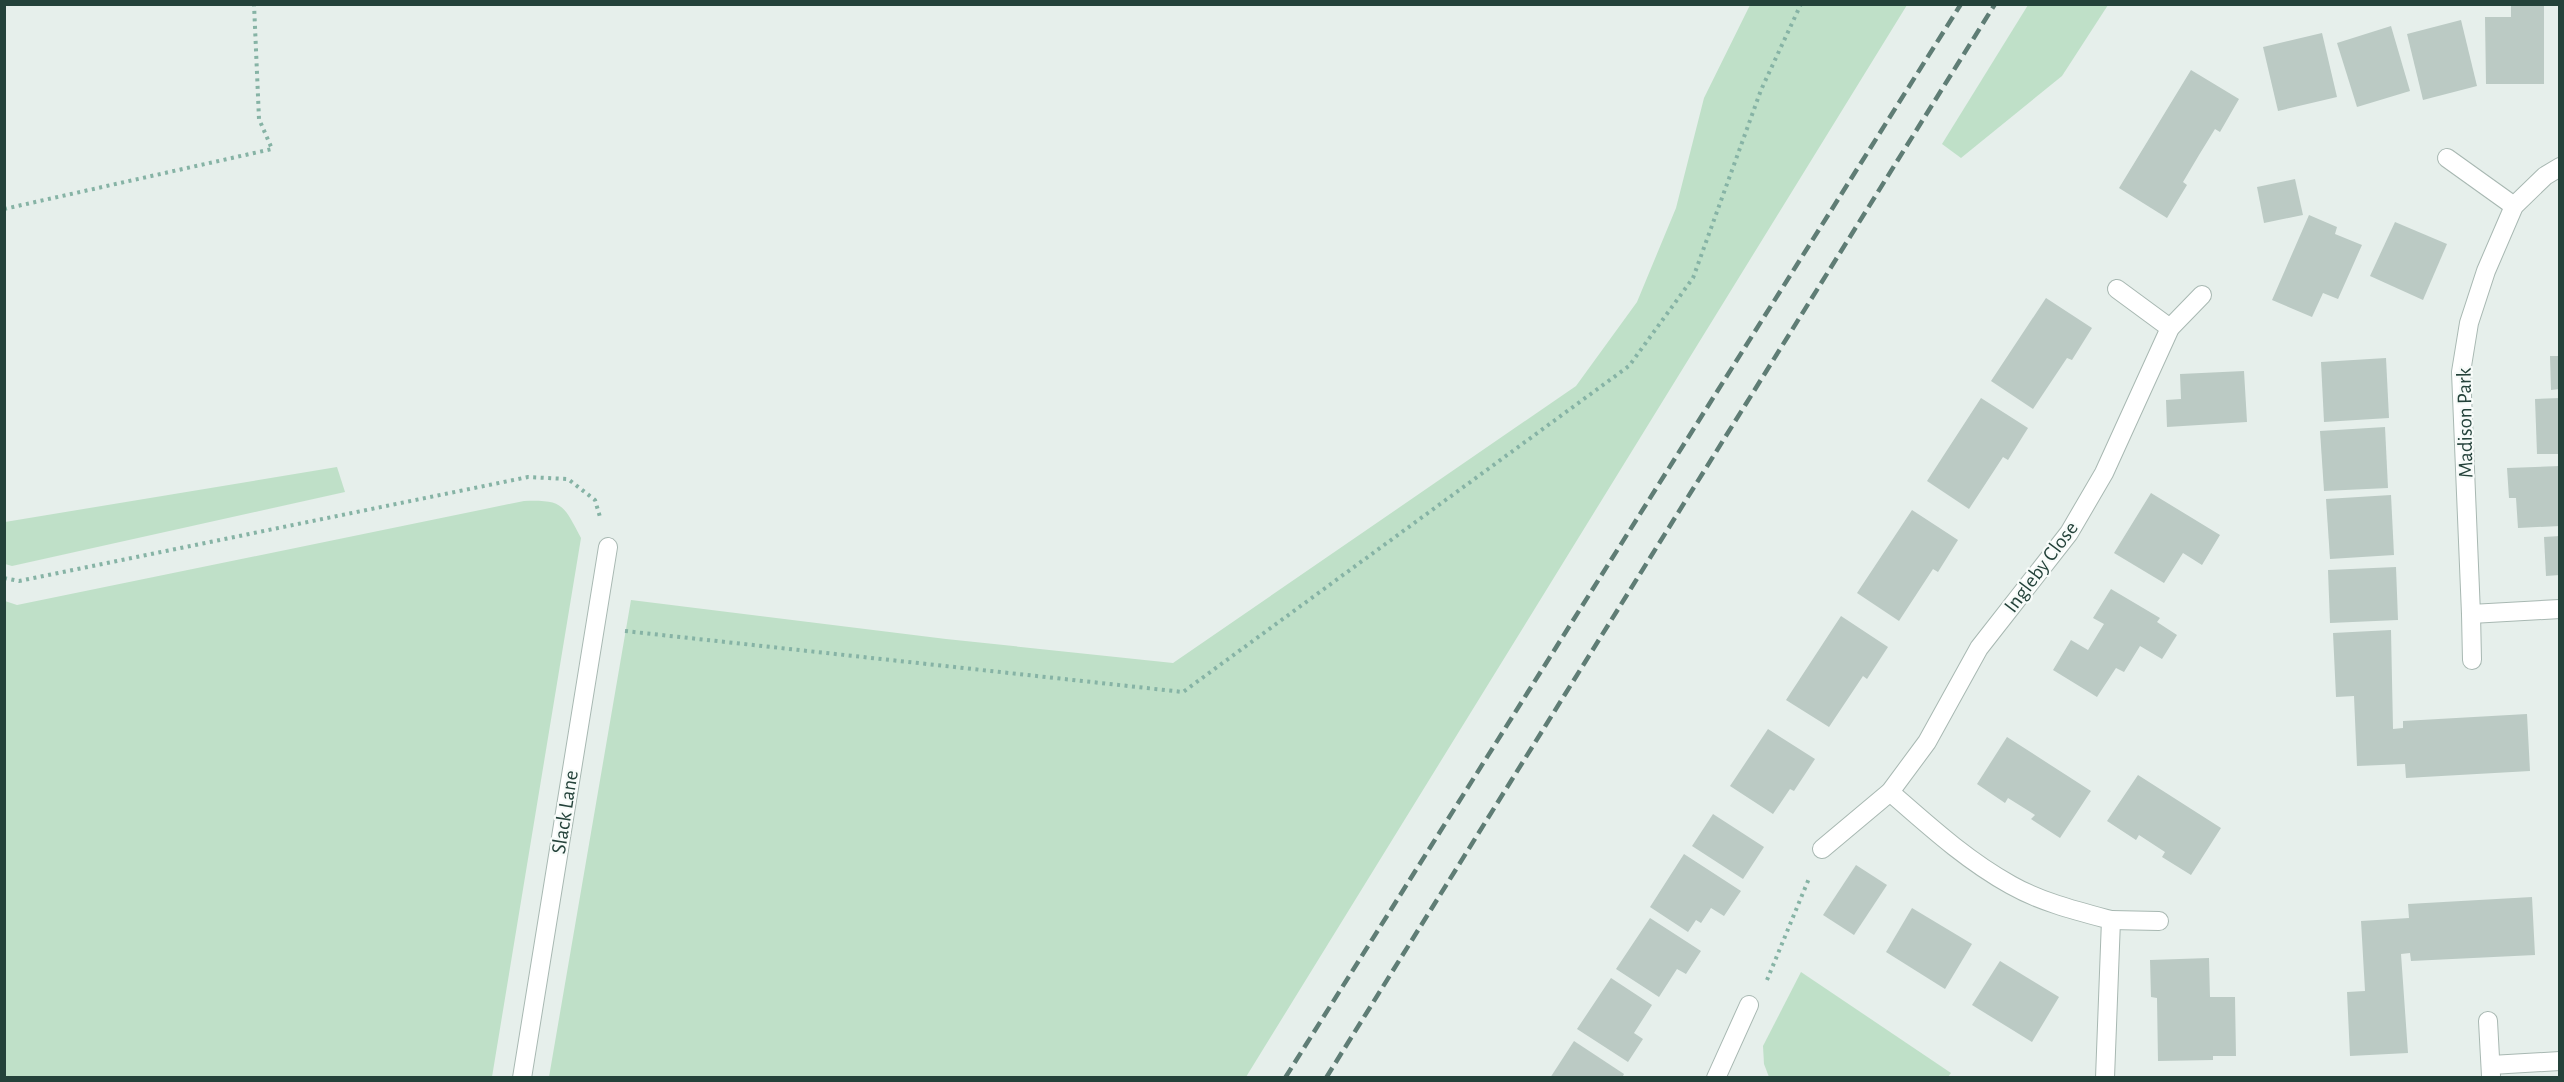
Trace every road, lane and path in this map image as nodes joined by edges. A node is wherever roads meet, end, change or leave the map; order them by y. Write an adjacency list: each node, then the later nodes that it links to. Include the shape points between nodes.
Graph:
1 (255, 4): 6 (path, via 259,119 272,149)
2 (1801, 4): 14 (path, via 1761,90 1693,278 1629,366 1183,692)
3 (2447, 158): 5 (street)
4 (2559, 167): 5 (street, Madison Park)
5 (2514, 206): 13 (street, Madison Park, via 2469,323 2461,372)
6 (4, 209)
7 (2118, 290): 9 (street)
8 (2202, 294): 9 (street, Ingleby Close)
9 (2170, 328): 16 (street, Ingleby Close, via 2104,474 2069,533 1979,648 1927,742)
10 (608, 547): 11 (path, via 595,500 568,478 528,477 20,581); 14 (street, Slack Lane)
11 (4, 579)
12 (2559, 609): 13 (street)
13 (2471, 614): 15 (street, Madison Park)
14 (595, 627): 24 (street, Slack Lane)
15 (2472, 660)
16 (1890, 792): 17 (street, Ingleby Close); 18 (street, via 1961,854 2012,886)
17 (1822, 849): 20 (path, via 1767,979)
18 (2111, 920): 19 (street); 26 (street)
19 (2159, 921)
20 (1749, 1005): 25 (street)
21 (2488, 1021): 23 (street)
22 (2559, 1061): 23 (street)
23 (2491, 1071)
24 (522, 1077)
25 (1716, 1077)
26 (2105, 1077)

